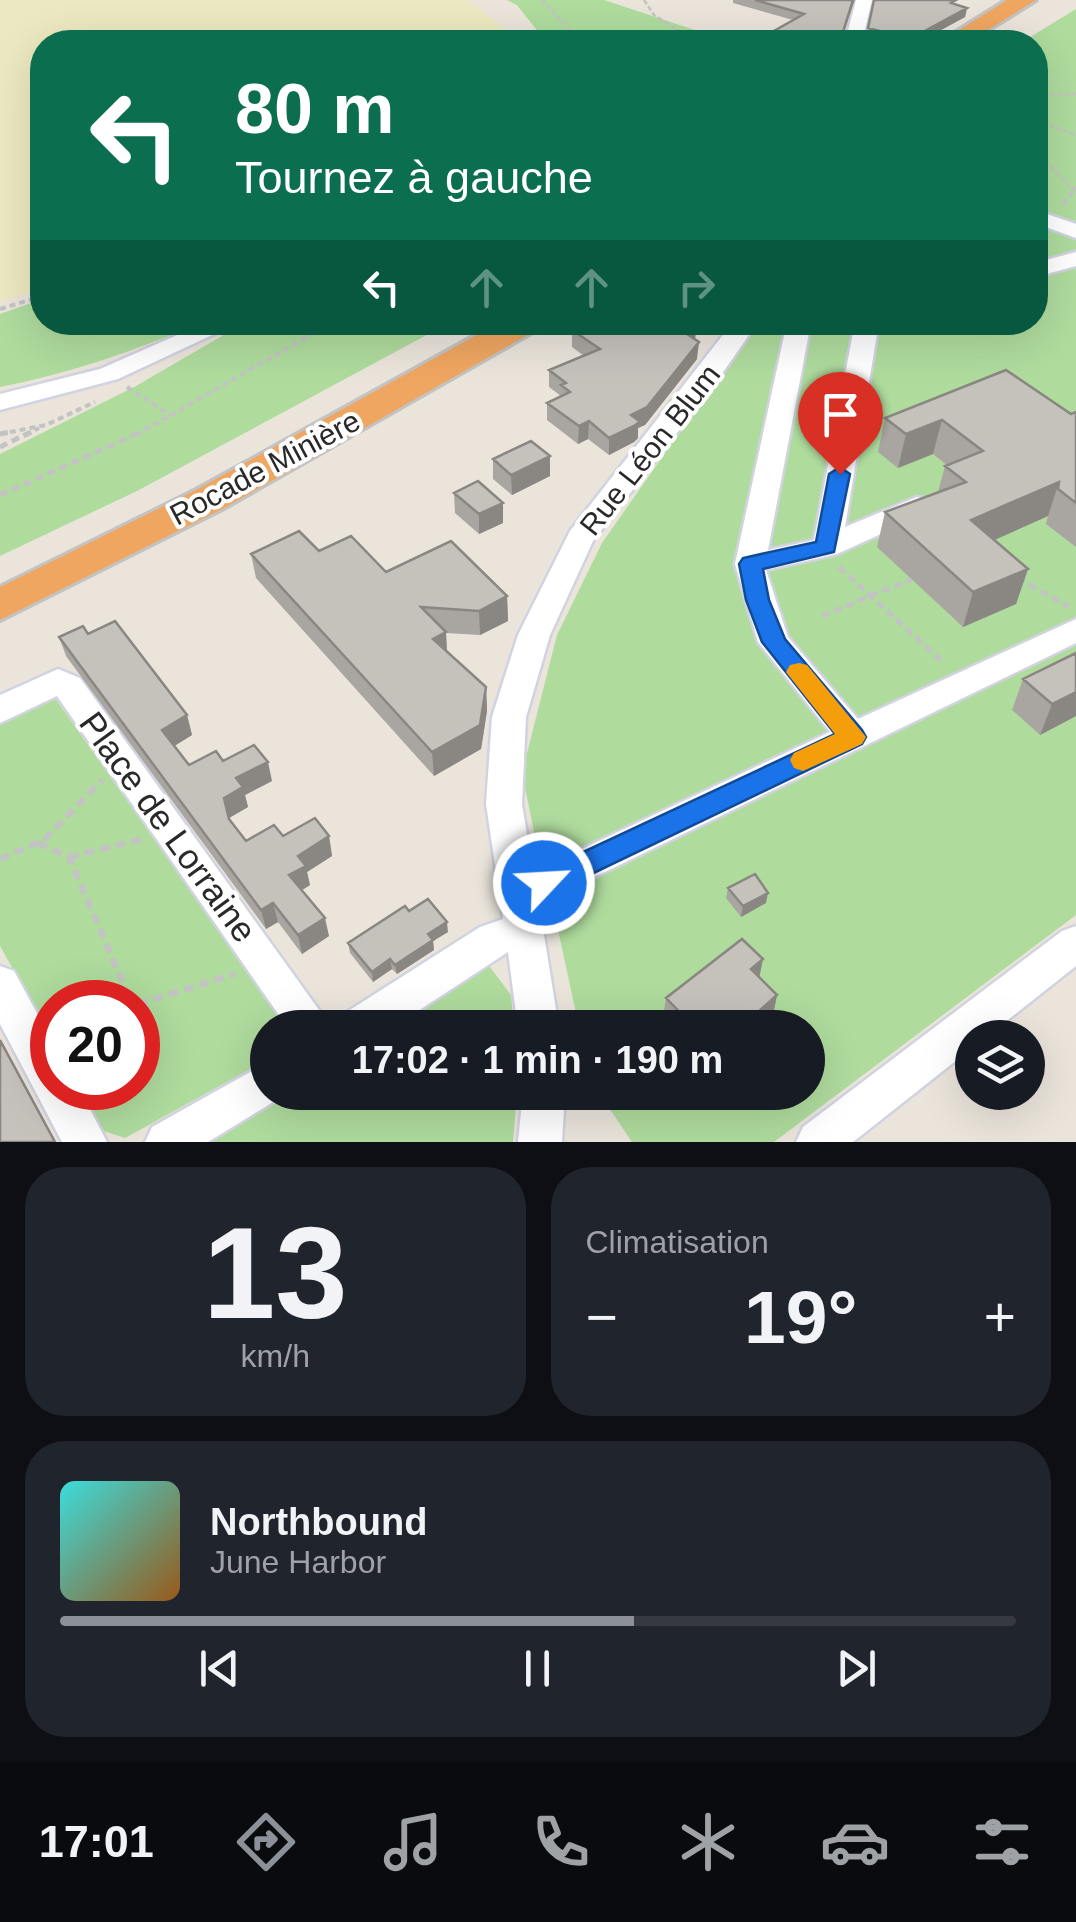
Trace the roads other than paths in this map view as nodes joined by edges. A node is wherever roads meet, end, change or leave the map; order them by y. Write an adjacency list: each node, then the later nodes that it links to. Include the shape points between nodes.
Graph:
1 (864, 0): 4 (street)
2 (1024, 0): 5 (highway)
3 (1052, 0): 6 (highway)
4 (856, 30)
5 (973, 30)
6 (1001, 30)
7 (1048, 223): 8 (street)
8 (1076, 231)
9 (1076, 260): 10 (street)
10 (1048, 267)
11 (198, 335): 17 (street, via 109,374)
12 (456, 335): 21 (highway, Rocade Minière)
13 (503, 335): 22 (highway, Rocade Minière, via 210,499)
14 (737, 335): 26 (street, Rue Léon Blum, via 580,538 534,635 509,717 504,804)
15 (796, 335): 20 (street)
16 (866, 335): 19 (street)
17 (0, 402)
18 (918, 506): 19 (street)
19 (826, 547): 20 (street)
20 (750, 564): 25 (street, via 774,642)
21 (0, 572)
22 (0, 605)
23 (1076, 630): 25 (street)
24 (0, 710): 29 (street, Place de Lorraine, via 58,681 68,687)
25 (853, 737): 26 (street)
26 (522, 913): 30 (street, via 494,939); 31 (street, Rue Léon Blum)
27 (1076, 944): 39 (street)
28 (0, 984): 32 (street)
29 (299, 1010)
30 (384, 1010)
31 (536, 1010)
32 (30, 1040)
33 (250, 1093): 37 (street)
34 (68, 1110): 36 (street)
35 (543, 1110): 38 (street)
36 (85, 1142)
37 (167, 1142)
38 (540, 1142)
39 (818, 1142)

